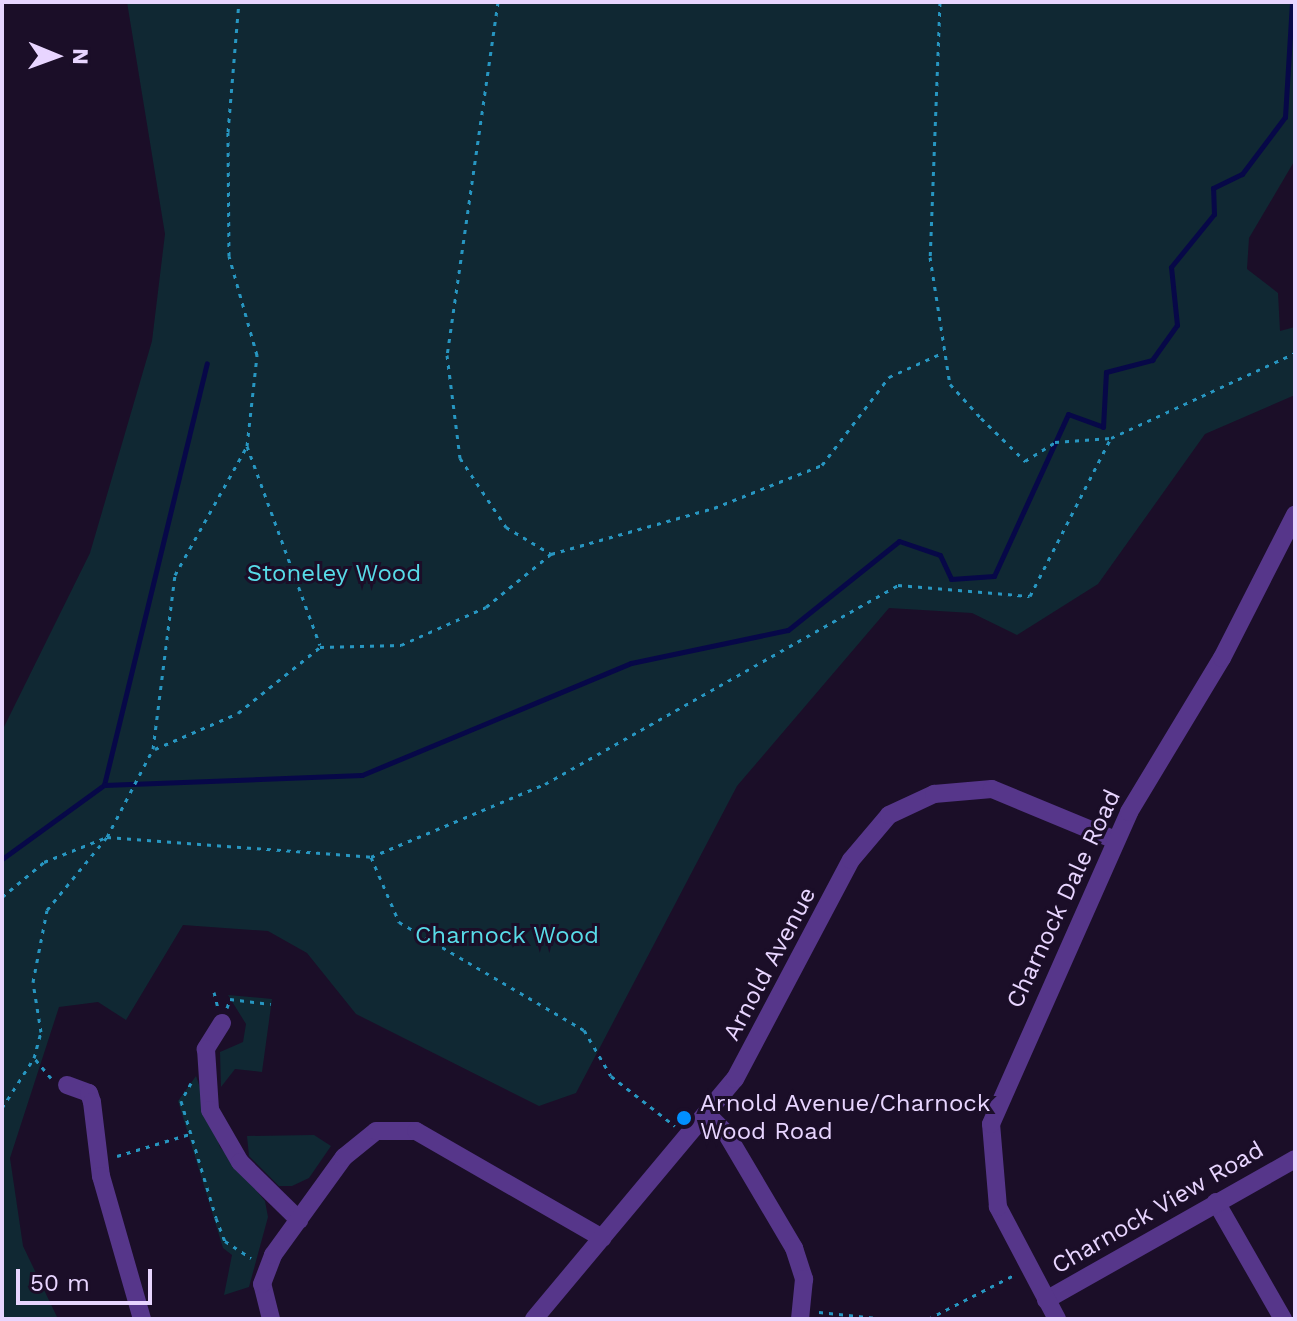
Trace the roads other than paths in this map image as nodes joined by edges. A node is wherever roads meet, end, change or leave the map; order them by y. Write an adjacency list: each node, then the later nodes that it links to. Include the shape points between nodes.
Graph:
1 (1295, 515): 2 (street, Charnock Dale Road)
2 (1115, 840): 5 (street, Arnold Avenue, via 992,789 934,794 898,809 851,860 752,1052); 10 (street, Charnock Dale Road, via 991,1124 998,1207)
3 (222, 1023): 8 (street, via 206,1049 210,1110 240,1162)
4 (67, 1085): 12 (street, via 89,1093 99,1161)
5 (706, 1113): 9 (street, Arnold Avenue); 11 (street, via 726,1133 794,1248)
6 (1295, 1159): 7 (street, Charnock View Road)
7 (1216, 1202): 10 (street, Charnock View Road); 16 (street)
8 (299, 1220): 9 (street, via 355,1144 400,1127); 13 (street, via 267,1266 262,1284)
9 (602, 1238): 14 (street, Arnold Avenue)
10 (1046, 1300): 15 (street, Charnock Dale Road)
11 (802, 1315)
12 (142, 1319)
13 (271, 1319)
14 (534, 1319)
15 (1057, 1319)
16 (1283, 1319)

